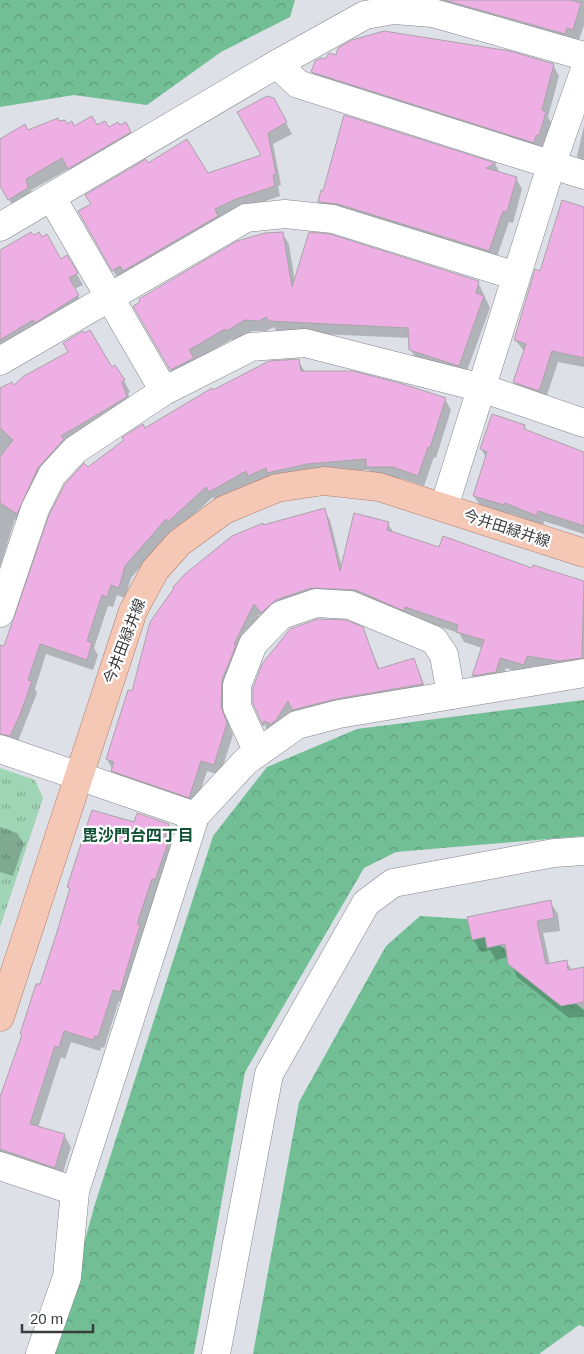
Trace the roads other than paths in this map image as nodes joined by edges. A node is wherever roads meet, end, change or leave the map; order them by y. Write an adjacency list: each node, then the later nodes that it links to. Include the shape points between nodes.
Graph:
1 (584, 56): 2 (street, via 433,13 394,10 365,15)
2 (277, 64): 4 (street, via 298,84); 6 (street)
3 (584, 72): 4 (street)
4 (552, 164): 5 (street); 8 (street)
5 (584, 175)
6 (52, 198): 7 (street); 9 (street)
7 (0, 227)
8 (516, 276): 9 (street, via 333,219 286,214 246,218); 11 (street)
9 (109, 297): 10 (street); 12 (street)
10 (0, 361)
11 (482, 388): 12 (street, via 305,343 251,347); 13 (street); 14 (street)
12 (164, 391): 16 (street, via 75,450 52,475 35,509)
13 (584, 423)
14 (444, 507): 15 (main road, 今井田緑井線); 21 (main road, 今井田緑井線, via 378,487 324,481 277,488 224,510 179,542 155,570 133,611)
15 (584, 553)
16 (0, 613)
17 (584, 673): 18 (street)
18 (451, 695): 20 (street, via 339,714 297,726); 20 (street, via 444,656 434,640 350,605 316,603 281,615 258,638 237,685 236,708)
19 (0, 749): 21 (street)
20 (258, 752): 22 (street)
21 (78, 775): 22 (street); 24 (main road, 今井田緑井線)
22 (195, 816): 26 (street)
23 (584, 852): 28 (street, via 554,854 393,883 366,903 269,1074)
24 (0, 1017)
25 (0, 1166): 26 (street)
26 (75, 1191): 27 (street, via 67,1277)
27 (40, 1354)
28 (216, 1354)

